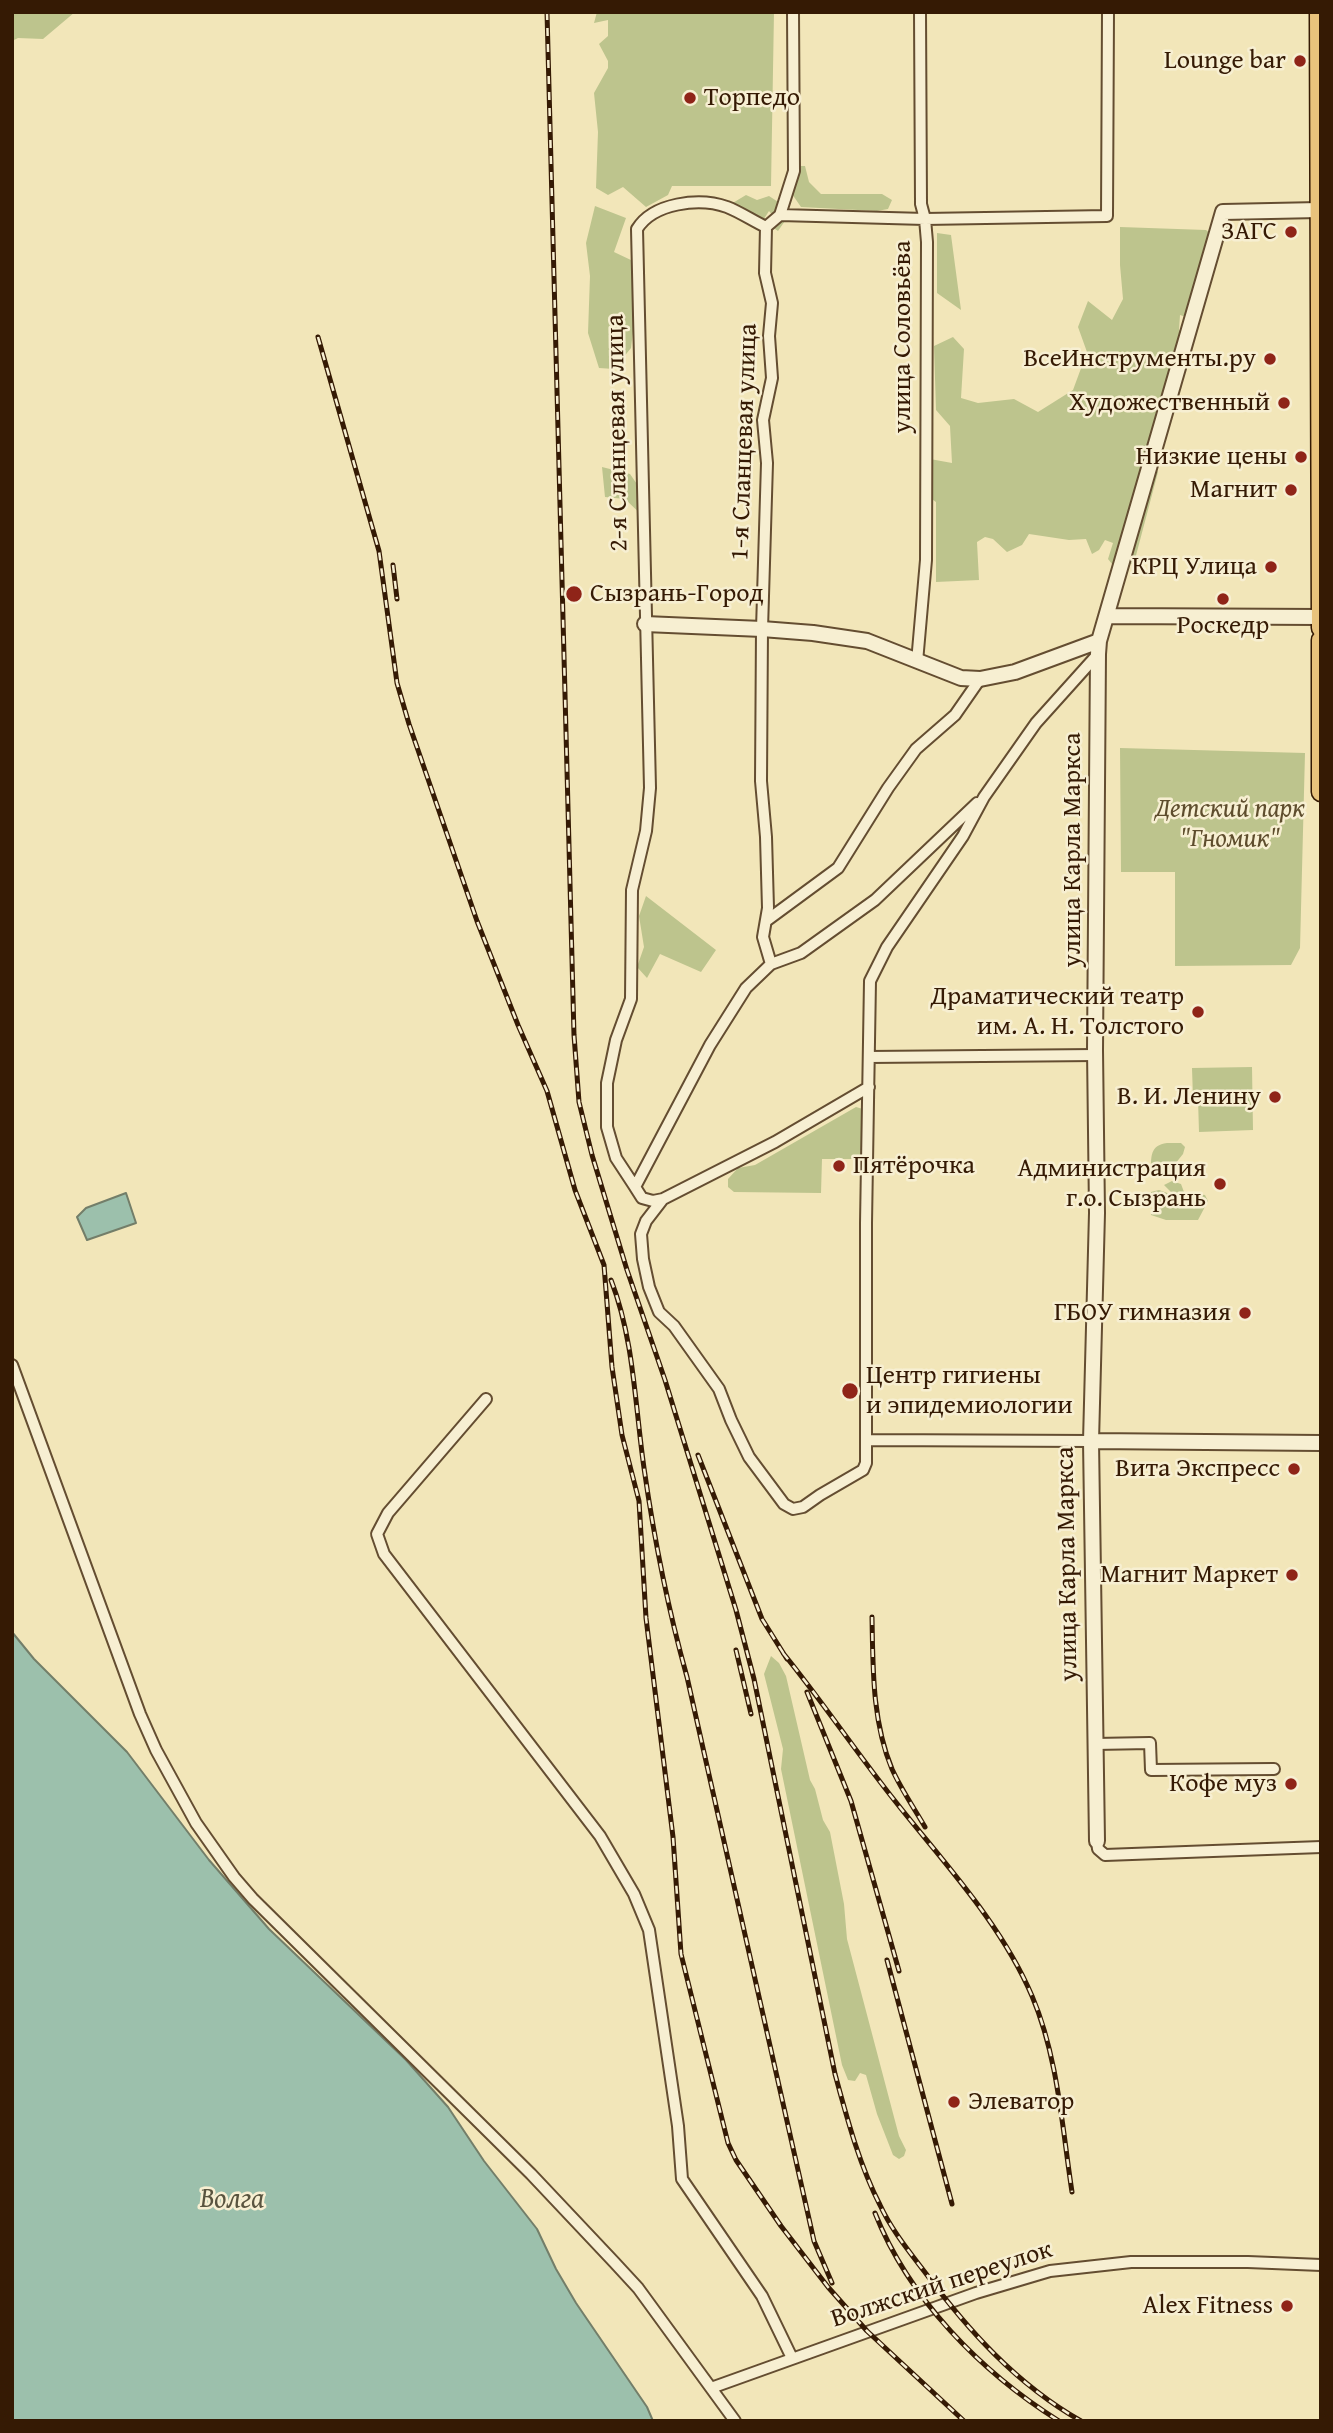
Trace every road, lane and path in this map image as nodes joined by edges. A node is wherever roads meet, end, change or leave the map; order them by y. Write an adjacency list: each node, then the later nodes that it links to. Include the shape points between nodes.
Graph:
1 (793, 12): 6 (street, via 794,171)
2 (920, 12): 7 (street, улица Соловьёва, via 921,204)
3 (1108, 12): 7 (street, via 1107,216)
4 (1319, 12): 5 (main road)
5 (1319, 209): 9 (street, улица Карла Маркса, via 1223,212); 10 (main road)
6 (780, 215): 7 (street); 8 (street)
7 (925, 219): 16 (street, улица Соловьёва, via 926,560)
8 (766, 227): 11 (street, 2-я Сланцевая улица, via 726,207 698,202 666,208 643,219 637,229); 13 (street, 1-я Сланцевая улица, via 772,377 763,420 767,463)
9 (1108, 616): 10 (street); 15 (street, улица Карла Маркса)
10 (1321, 617): 12 (main road)
11 (645, 624): 13 (street); 25 (street, 2-я Сланцевая улица, via 650,788 632,890 631,999 607,1083 607,1127 616,1158)
12 (1321, 628)
13 (762, 629): 16 (street, via 867,641); 20 (street, 1-я Сланцевая улица)
14 (1321, 640): 18 (main road)
15 (1098, 647): 17 (street); 19 (street); 22 (street, улица Карла Маркса)
16 (916, 662): 17 (street, via 961,678)
17 (980, 679): 20 (street, via 955,715 916,749 838,868)
18 (1321, 792)
19 (984, 797): 21 (street, via 875,900 801,953); 23 (street, via 870,981)
20 (766, 921): 21 (street, 1-я Сланцевая улица, via 763,937)
21 (771, 964): 25 (street, via 746,988 710,1045)
22 (1096, 1055): 23 (street); 30 (street, улица Карла Маркса)
23 (869, 1057): 24 (street)
24 (869, 1087): 26 (street); 29 (street)
25 (635, 1187): 26 (street, 2-я Сланцевая улица, via 642,1198)
26 (663, 1199): 29 (street, via 641,1234 649,1287 659,1312 719,1389 749,1457 784,1504 793,1509 803,1507 863,1470)
27 (12, 1365): 38 (street, via 140,1714 206,1839 253,1899 531,2174 638,2288)
28 (486, 1399): 37 (street, via 388,1513 377,1535 384,1554 600,1836 634,1894 649,1930 682,2179 762,2296)
29 (867, 1440): 30 (street)
30 (1091, 1441): 31 (street); 32 (street, улица Карла Маркса)
31 (1321, 1443)
32 (1095, 1744): 33 (street, via 1150,1743 1151,1770); 34 (street, улица Карла Маркса)
33 (1274, 1769)
34 (1097, 1841): 35 (street, via 1105,1855)
35 (1321, 1847)
36 (1321, 2265): 37 (street, Волжский переулок, via 1131,2262 1063,2269 976,2293)
37 (792, 2358): 38 (street, Волжский переулок)
38 (711, 2388): 39 (street)
39 (735, 2421)

